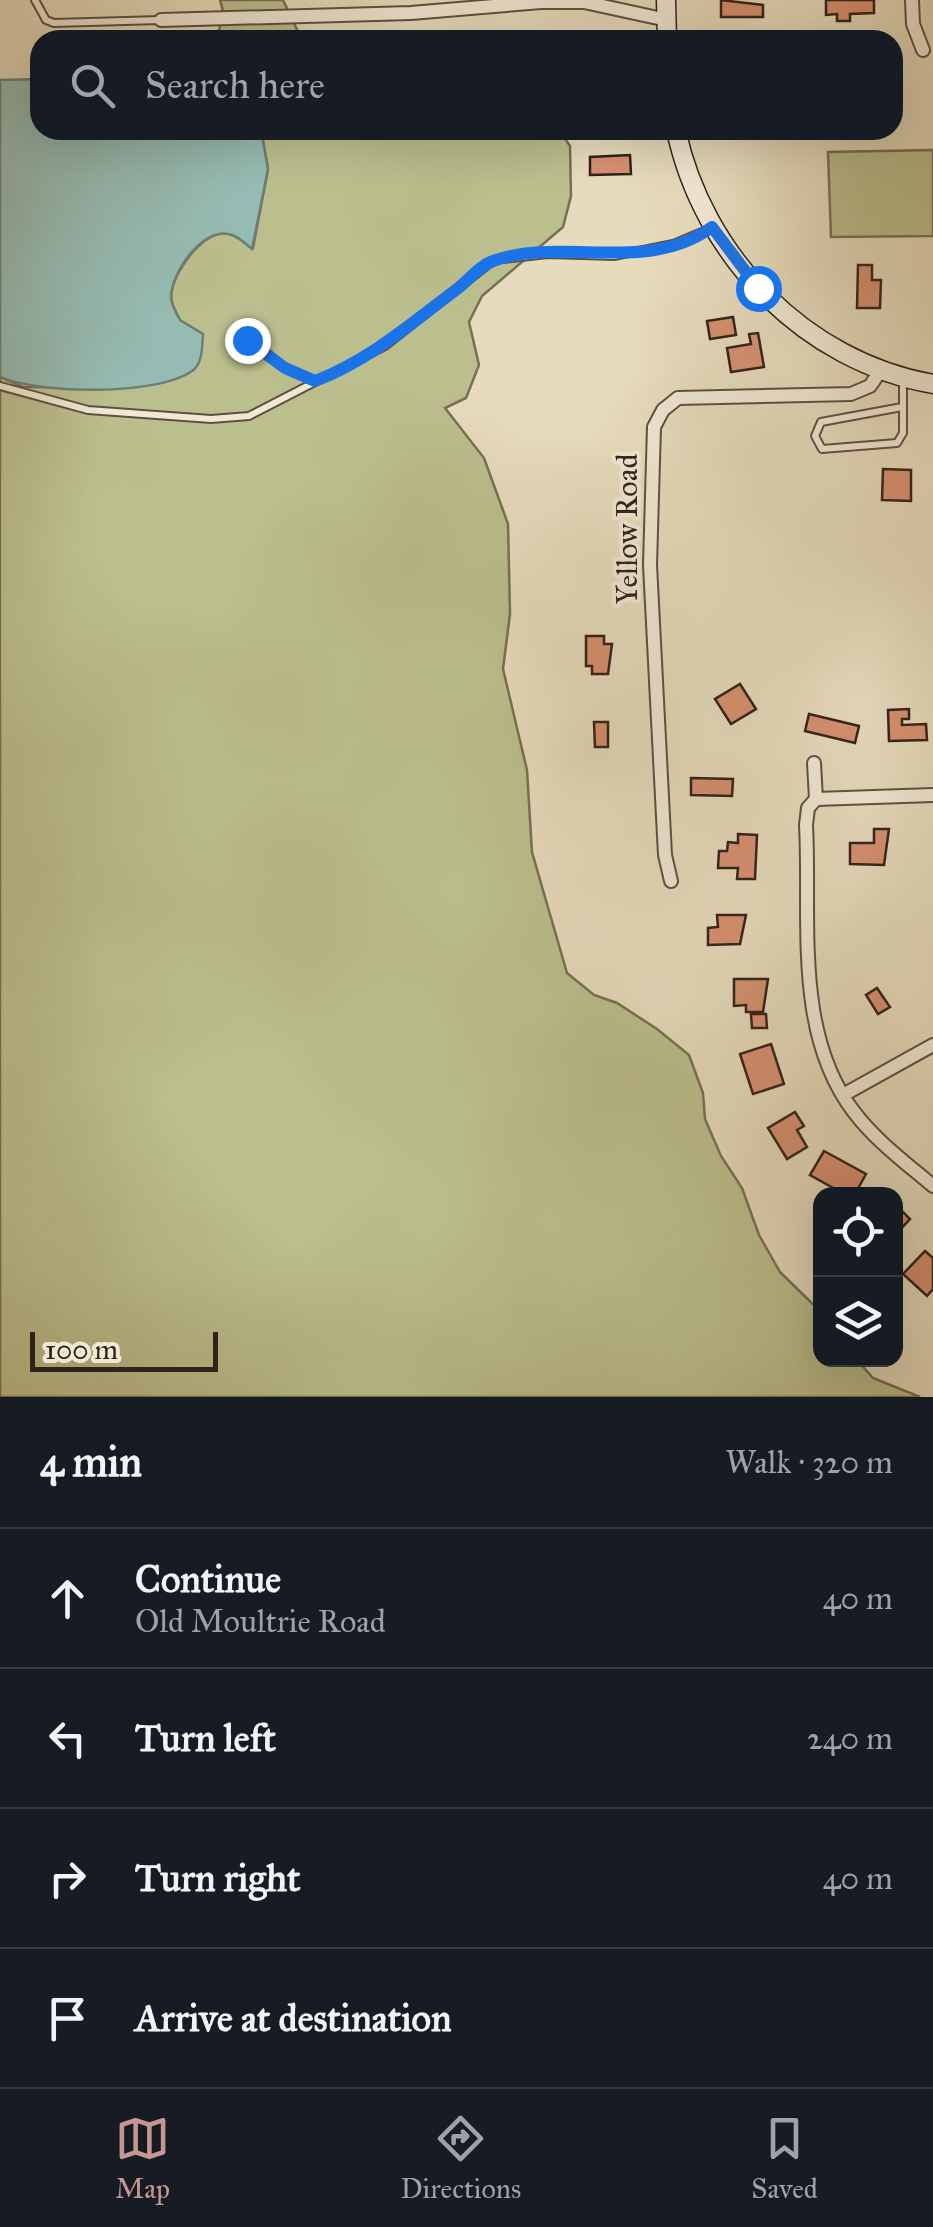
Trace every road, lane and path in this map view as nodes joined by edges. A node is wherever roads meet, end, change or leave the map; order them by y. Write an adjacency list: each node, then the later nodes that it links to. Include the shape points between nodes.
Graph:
1 (35, 0): 4 (lane, via 54,24)
2 (666, 0): 5 (main road)
3 (912, 0): 7 (street)
4 (161, 20): 5 (street, via 584,2)
5 (667, 20): 6 (main road)
6 (668, 30)
7 (923, 50)
8 (679, 140): 9 (main road)
9 (712, 227): 11 (main road, via 780,310); 13 (lane, via 614,256 494,260 384,346)
10 (239, 331): 13 (lane, via 285,368)
11 (881, 370): 12 (main road); 20 (street, Yellow Road, via 870,386 851,394 678,398 654,427 650,565)
12 (903, 377): 14 (main road); 16 (lane)
13 (315, 381): 15 (lane, via 248,416 210,419 88,410)
14 (933, 384)
15 (0, 386)
16 (902, 408): 16 (lane, via 897,444 837,451 822,449 815,436 821,422)
17 (814, 763): 19 (street)
18 (933, 794): 19 (street)
19 (816, 799): 22 (street, via 806,825 811,998)
20 (671, 881)
21 (933, 1045): 22 (street)
22 (843, 1094): 23 (street, via 867,1127)
23 (933, 1186)

